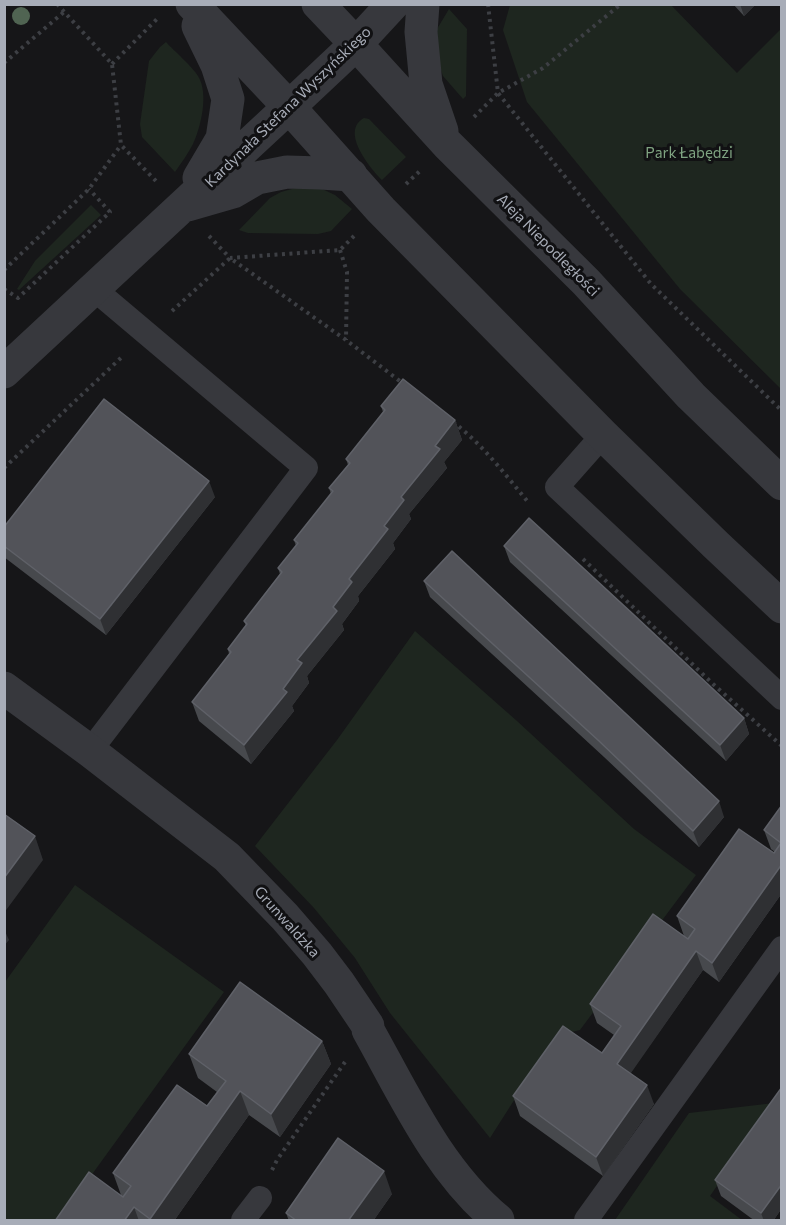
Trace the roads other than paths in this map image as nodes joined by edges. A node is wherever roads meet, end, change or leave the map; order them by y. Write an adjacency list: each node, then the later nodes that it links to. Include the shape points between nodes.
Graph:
1 (318, 4): 5 (street, Aleja Niepodległości)
2 (393, 4): 5 (street, Kardynała Stefana Wyszyńskiego)
3 (423, 4): 7 (street, via 421,32 426,84)
4 (181, 7): 6 (street); 9 (street, Kardynała Stefana Wyszyńskiego, via 217,65 228,99 222,139)
5 (356, 44): 6 (street, Kardynała Stefana Wyszyńskiego); 7 (street, Aleja Niepodległości)
6 (289, 107): 8 (street); 9 (street, Kardynała Stefana Wyszyńskiego)
7 (447, 144): 13 (street, Aleja Niepodległości, via 586,282 691,396)
8 (351, 176): 9 (street, via 286,172 257,178 233,192); 12 (street)
9 (182, 207): 10 (street, Kardynała Stefana Wyszyńskiego)
10 (94, 289): 11 (street, Kardynała Stefana Wyszyńskiego); 17 (lane, via 306,468)
11 (4, 372)
12 (603, 435): 14 (street); 16 (lane, via 557,487)
13 (782, 484)
14 (782, 607)
15 (4, 688): 17 (street, Grunwaldzka)
16 (782, 698)
17 (90, 751): 21 (street, Grunwaldzka, via 227,857 285,917 317,954 368,1026 444,1163)
18 (782, 948): 22 (lane)
19 (260, 1198): 20 (lane)
20 (243, 1221)
21 (498, 1221)
22 (586, 1221)

